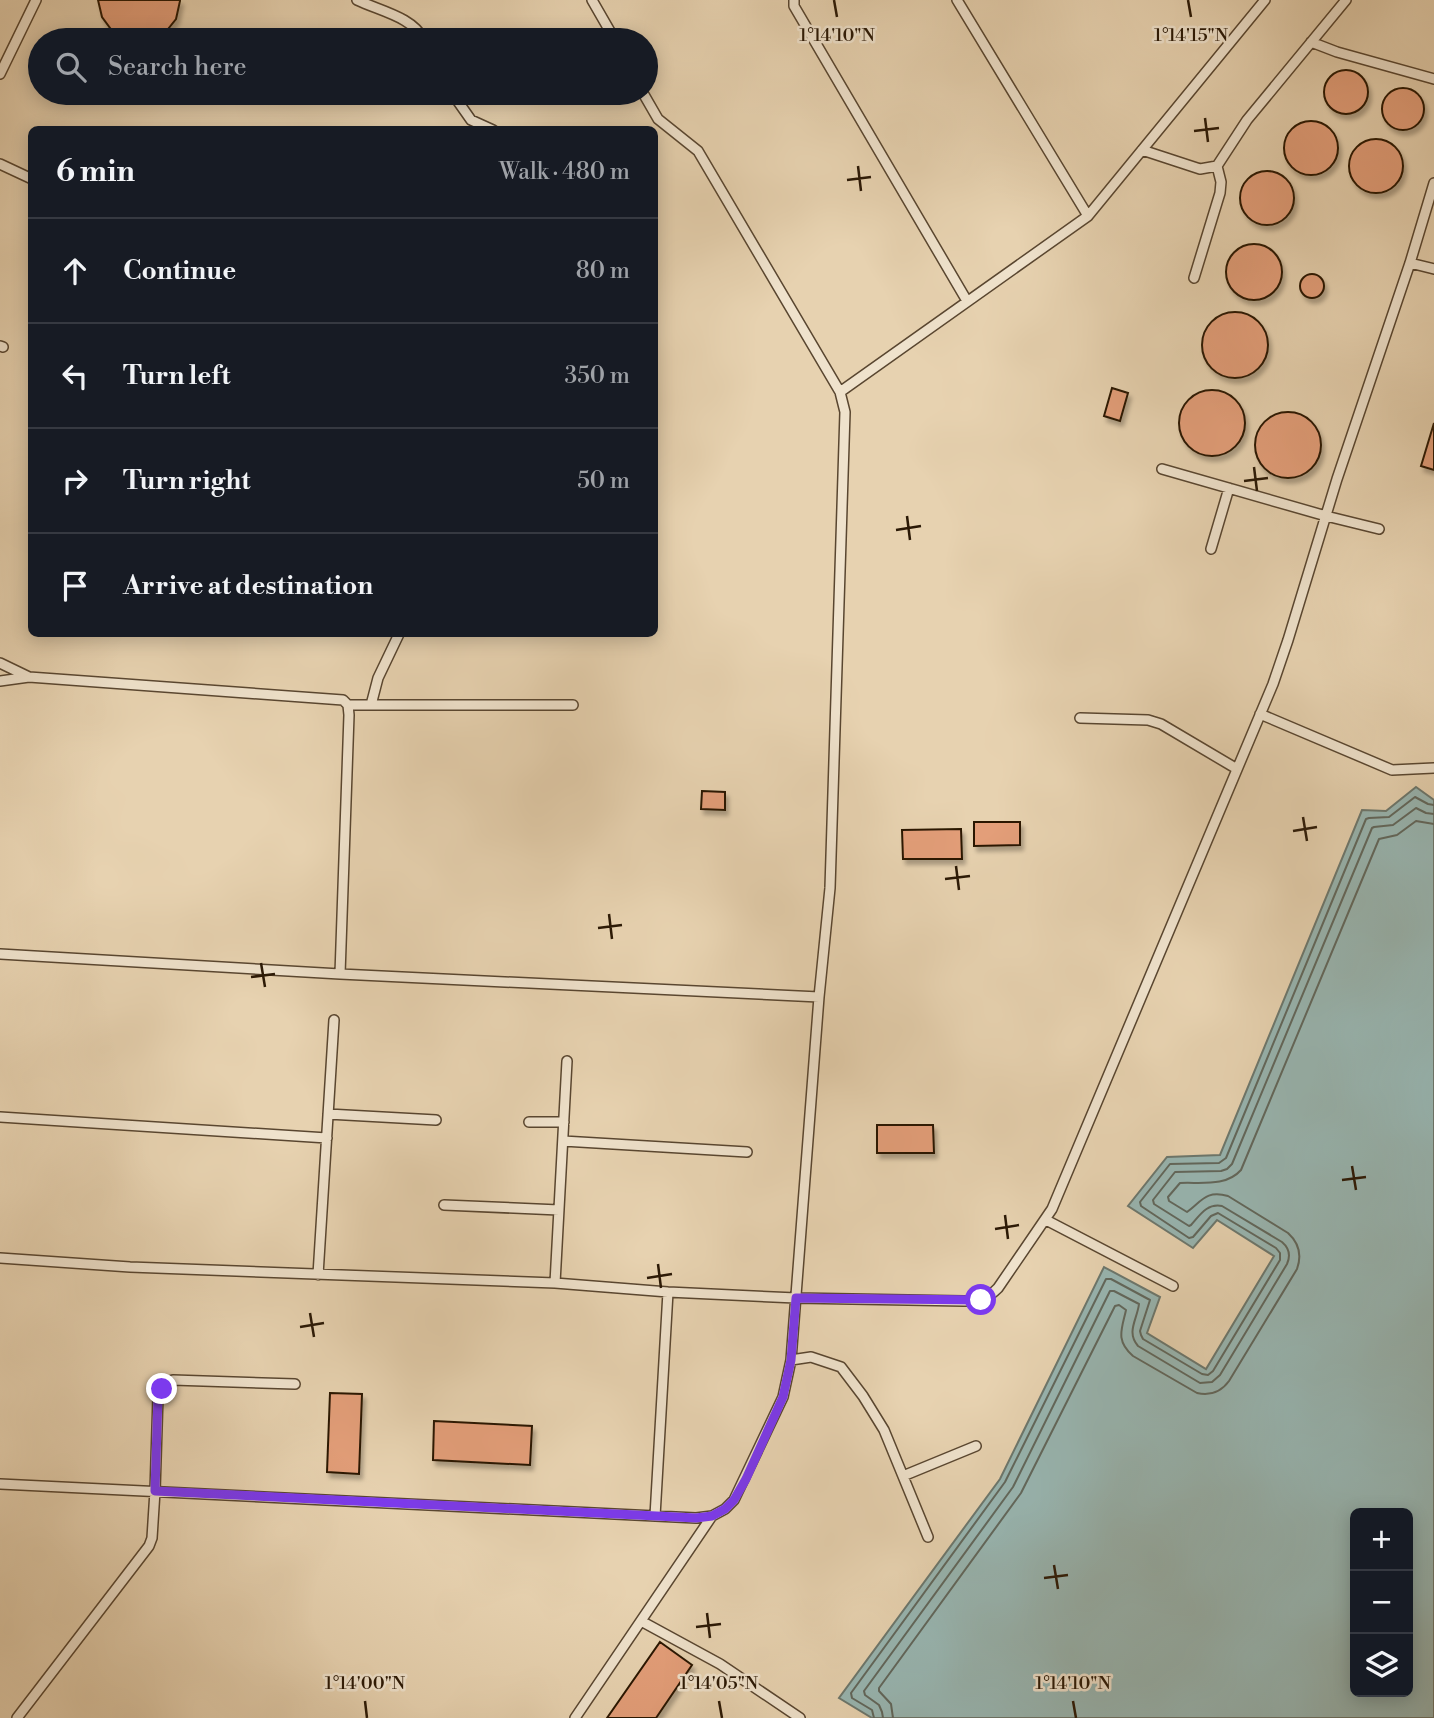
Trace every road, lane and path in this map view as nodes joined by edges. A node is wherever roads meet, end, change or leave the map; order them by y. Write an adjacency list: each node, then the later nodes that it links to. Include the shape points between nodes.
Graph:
1 (36, 0): 11 (lane)
2 (357, 0): 8 (lane)
3 (592, 0): 9 (lane)
4 (794, 0): 27 (lane)
5 (957, 0): 23 (lane)
6 (1265, 0): 18 (lane)
7 (1346, 0): 10 (lane)
8 (415, 28)
9 (608, 28)
10 (1311, 42): 12 (lane); 20 (lane, via 1247,120)
11 (0, 74)
12 (1434, 79)
13 (460, 105): 16 (lane, via 471,120)
14 (650, 105): 15 (lane)
15 (658, 119): 17 (lane); 28 (lane, via 698,151)
16 (484, 126)
17 (654, 126)
18 (1142, 150): 20 (lane, via 1200,169); 23 (lane)
19 (0, 164): 21 (lane)
20 (1217, 166): 26 (lane, via 1220,193)
21 (28, 176)
22 (1434, 183): 24 (lane)
23 (1088, 216): 27 (lane)
24 (1410, 263): 25 (lane); 31 (lane)
25 (1434, 270)
26 (1194, 278)
27 (967, 301): 28 (lane)
28 (840, 392): 47 (lane, via 845,412 830,888)
29 (1162, 469): 30 (lane)
30 (1229, 488): 31 (lane); 33 (lane)
31 (1326, 516): 32 (lane); 41 (lane)
32 (1380, 529)
33 (1211, 549)
34 (398, 637): 39 (lane)
35 (0, 663): 36 (lane)
36 (29, 677): 37 (lane); 38 (lane, via 337,698)
37 (0, 681)
38 (348, 705): 39 (lane); 46 (lane)
39 (371, 705): 40 (lane)
40 (573, 705)
41 (1260, 713): 43 (lane, via 1392,770); 44 (lane)
42 (1080, 718): 44 (lane, via 1161,724)
43 (1434, 768)
44 (1237, 769): 60 (lane)
45 (0, 954): 46 (lane)
46 (340, 974): 47 (lane)
47 (819, 997): 66 (lane)
48 (334, 1020): 50 (lane)
49 (567, 1061): 54 (lane)
50 (328, 1114): 52 (lane); 55 (lane)
51 (0, 1117): 55 (lane)
52 (436, 1120)
53 (529, 1122): 54 (lane)
54 (564, 1122): 56 (lane)
55 (327, 1138): 62 (lane)
56 (563, 1141): 57 (lane); 59 (lane)
57 (747, 1152)
58 (444, 1205): 59 (lane)
59 (559, 1210): 63 (lane)
60 (1046, 1220): 64 (lane); 66 (lane, via 998,1287 981,1300)
61 (0, 1258): 62 (lane)
62 (318, 1275): 63 (lane)
63 (555, 1283): 65 (lane)
64 (1173, 1286)
65 (668, 1292): 66 (lane); 73 (lane)
66 (796, 1298): 67 (lane)
67 (791, 1360): 70 (lane, via 811,1357 841,1367 884,1430); 74 (lane, via 783,1397 746,1479 734,1500)
68 (295, 1384): 72 (lane, via 166,1382 158,1396)
69 (976, 1446): 70 (lane)
70 (904, 1476): 75 (lane)
71 (0, 1483): 72 (lane)
72 (155, 1491): 73 (lane); 77 (lane, via 149,1546)
73 (655, 1516): 74 (lane)
74 (712, 1516): 76 (lane)
75 (928, 1537)
76 (641, 1621): 78 (lane); 79 (lane, via 720,1664)
77 (17, 1718)
78 (575, 1718)
79 (800, 1718)

